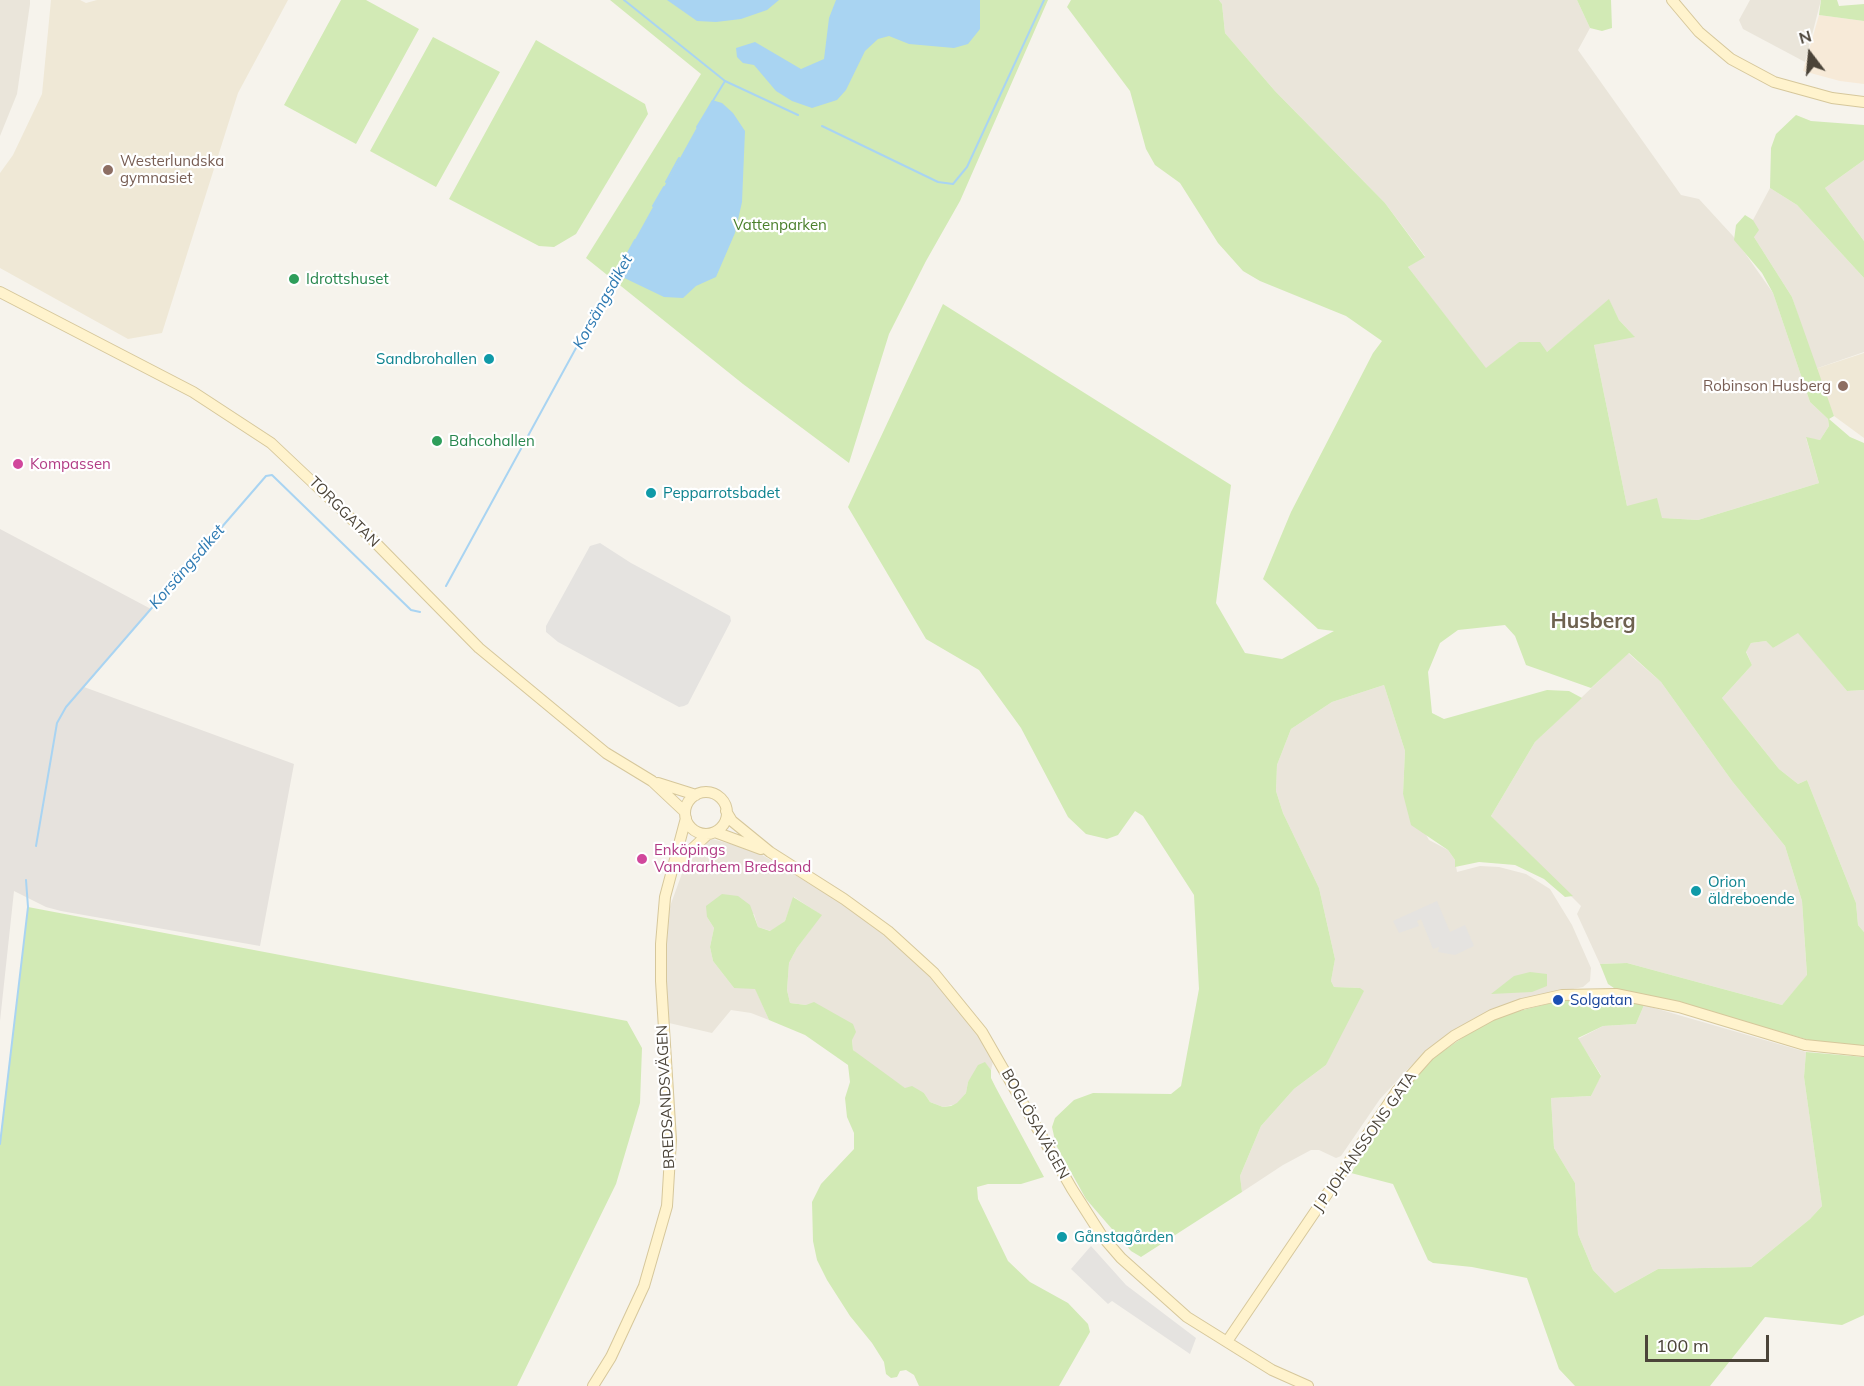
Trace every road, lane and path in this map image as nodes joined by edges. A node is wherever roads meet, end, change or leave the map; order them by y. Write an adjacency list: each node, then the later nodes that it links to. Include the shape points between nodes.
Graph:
1 (1672, 0): 2 (street, via 1699,32 1731,59 1774,82)
2 (1864, 102)
3 (0, 292): 4 (street, TORGGATAN, via 193,392 271,443 479,648 606,753)
4 (652, 781): 5 (street, TORGGATAN); 7 (street, TORGGATAN)
5 (696, 795): 6 (street, TORGGATAN, via 714,794); 7 (street, via 688,802)
6 (726, 811): 8 (street, via 724,824); 9 (street, BOGLÖSAVÄGEN, via 732,821)
7 (685, 815): 8 (street, TORGGATAN, via 692,830); 10 (street, BREDSANDSVÄGEN)
8 (711, 833): 9 (street, BOGLÖSAVÄGEN); 10 (street)
9 (770, 852): 12 (street, BOGLÖSAVÄGEN, via 888,931 934,973 982,1032 1102,1236 1162,1297 1187,1317)
10 (675, 865): 13 (street, BREDSANDSVÄGEN, via 665,897 661,981 671,1140 667,1206 644,1286)
11 (1864, 1051): 12 (street, J P JOHANSSONS GATA, via 1804,1045 1679,1007 1616,994 1552,996 1492,1015 1429,1055 1396,1091)
12 (1228, 1340): 14 (street, BOGLÖSAVÄGEN, via 1272,1370)
13 (593, 1386)
14 (1308, 1386)

